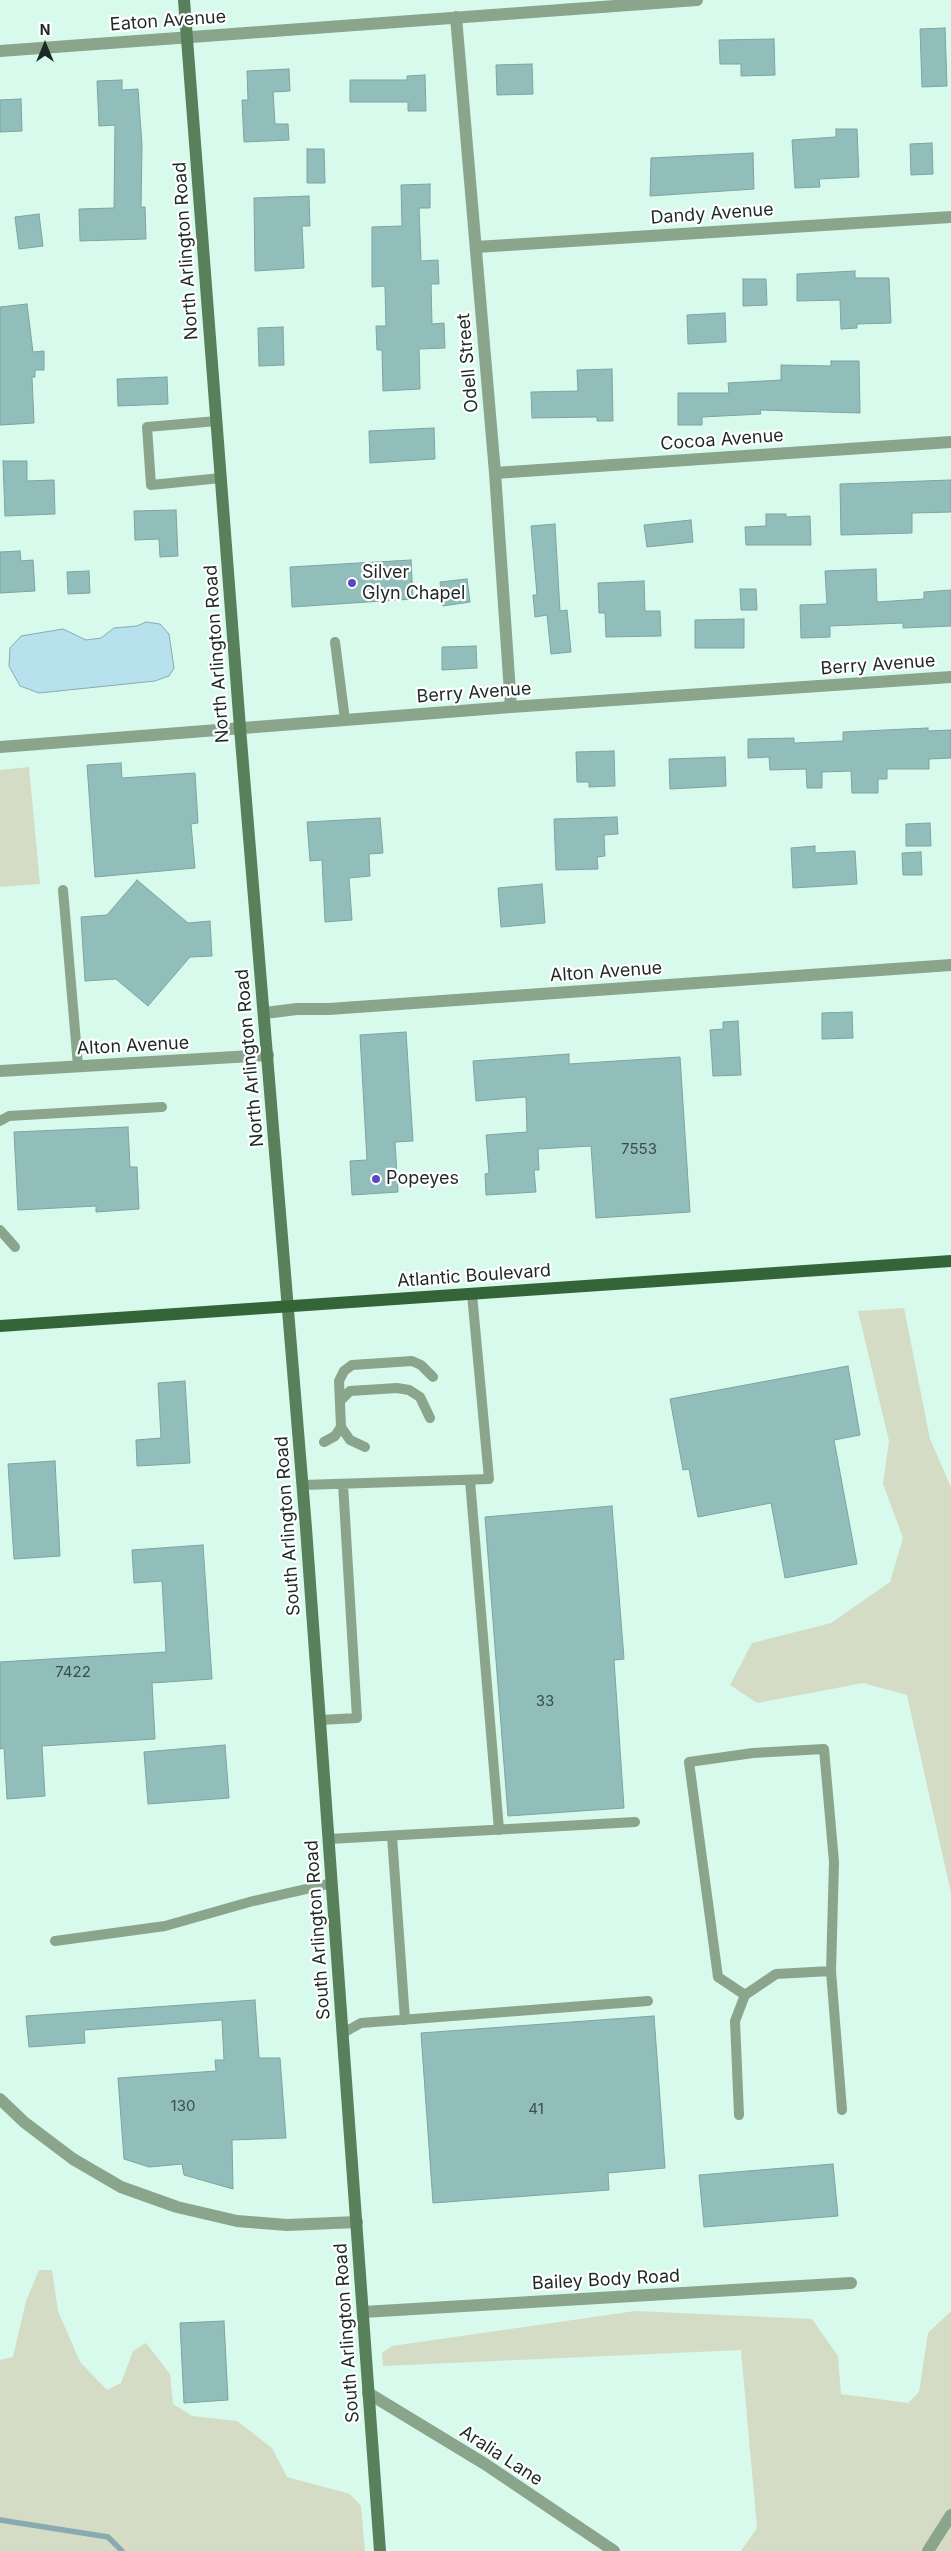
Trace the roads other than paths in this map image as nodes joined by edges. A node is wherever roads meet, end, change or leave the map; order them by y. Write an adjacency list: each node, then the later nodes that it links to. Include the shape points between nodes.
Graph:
1 (184, 0): 4 (main road, North Arlington Road)
2 (697, 0): 3 (street, Eaton Avenue)
3 (456, 17): 4 (street, Eaton Avenue); 7 (street, Odell Street)
4 (187, 37): 5 (street, Eaton Avenue); 8 (main road, North Arlington Road)
5 (0, 51)
6 (951, 217): 7 (street, Dandy Avenue)
7 (476, 247): 10 (street, Odell Street)
8 (217, 421): 11 (main road, North Arlington Road); 11 (lane, via 147,427 151,485)
9 (951, 442): 10 (street, Cocoa Avenue)
10 (495, 473): 14 (street, Odell Street)
11 (221, 478): 16 (main road, North Arlington Road)
12 (335, 642): 15 (lane)
13 (951, 677): 14 (street, Berry Avenue)
14 (511, 707): 15 (street, Berry Avenue)
15 (345, 720): 16 (street, Berry Avenue)
16 (240, 728): 17 (street, Berry Avenue); 20 (main road, North Arlington Road)
17 (0, 747)
18 (63, 890): 22 (lane)
19 (951, 965): 20 (street, Alton Avenue, via 297,1009)
20 (265, 1014): 21 (main road, North Arlington Road)
21 (268, 1055): 22 (street, Alton Avenue); 30 (main road, North Arlington Road)
22 (78, 1066): 23 (street, Alton Avenue)
23 (0, 1071)
24 (162, 1107): 25 (lane, via 9,1116)
25 (0, 1121)
26 (0, 1230): 27 (lane)
27 (15, 1247)
28 (951, 1261): 29 (main road, Atlantic Boulevard)
29 (472, 1294): 30 (main road, Atlantic Boulevard); 38 (lane, via 489,1479)
30 (288, 1306): 31 (main road, Atlantic Boulevard); 40 (main road, South Arlington Road)
31 (0, 1326)
32 (433, 1377): 33 (lane, via 421,1364 412,1361 352,1364 339,1381)
33 (340, 1400): 34 (lane, via 350,1392 403,1389 420,1397); 35 (lane)
34 (430, 1418)
35 (341, 1427): 36 (lane, via 335,1436); 37 (lane, via 350,1440)
36 (324, 1442)
37 (365, 1447)
38 (470, 1480): 39 (lane); 43 (lane)
39 (343, 1484): 40 (lane); 41 (lane, via 357,1718)
40 (303, 1485): 41 (main road, South Arlington Road)
41 (320, 1720): 45 (main road, South Arlington Road)
42 (635, 1822): 43 (lane)
43 (499, 1830): 44 (lane)
44 (392, 1836): 45 (lane); 51 (lane)
45 (328, 1839): 46 (main road, South Arlington Road)
46 (332, 1883): 47 (lane, via 165,1926); 52 (main road, South Arlington Road)
47 (54, 1941)
48 (831, 1971): 49 (lane, via 776,1974); 49 (lane, via 834,1862 824,1749 753,1753 689,1762 718,1977); 54 (lane)
49 (745, 1995): 55 (lane, via 735,2021)
50 (648, 2001): 51 (lane)
51 (405, 2020): 52 (lane, via 361,2023)
52 (343, 2033): 56 (main road, South Arlington Road)
53 (0, 2099): 56 (street, via 24,2122 73,2159 122,2187 177,2207 237,2221 271,2224)
54 (842, 2110)
55 (739, 2115)
56 (357, 2222): 58 (main road, South Arlington Road)
57 (851, 2283): 58 (street, Bailey Body Road)
58 (363, 2312): 59 (main road, South Arlington Road)
59 (368, 2394): 61 (main road, South Arlington Road); 62 (street, Aralia Lane, via 485,2464)
60 (951, 2515): 63 (street)
61 (380, 2551)
62 (614, 2551)
63 (928, 2551)

